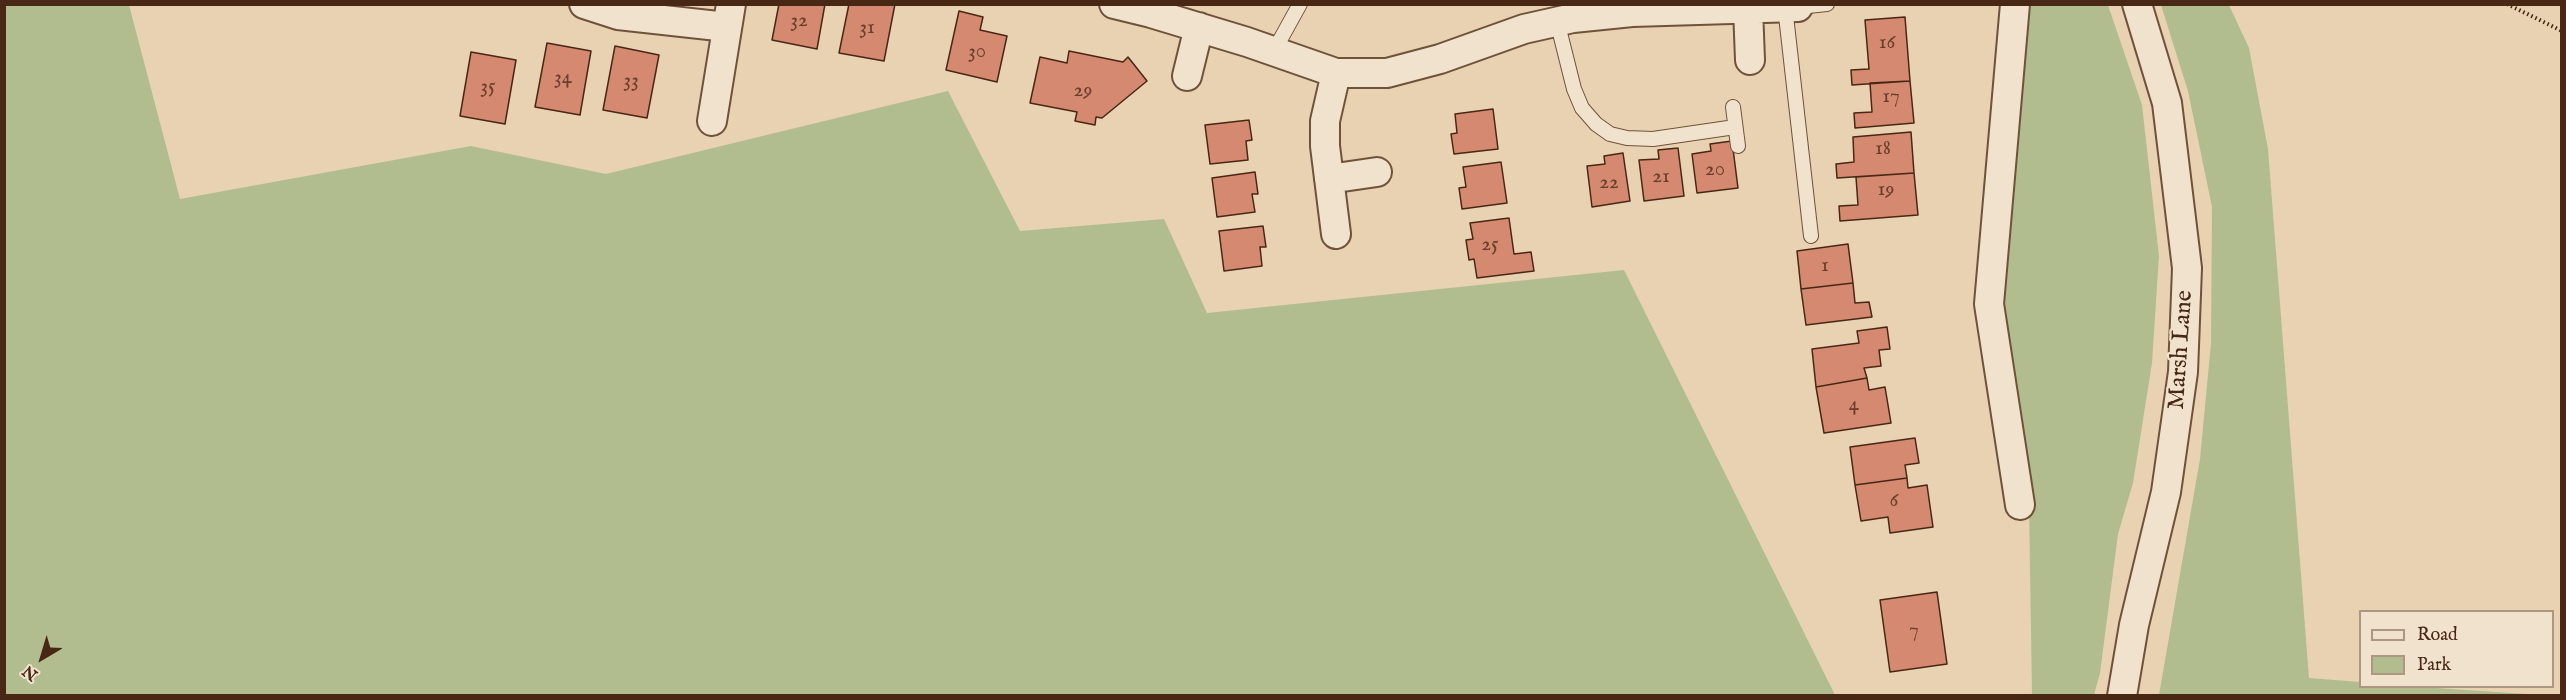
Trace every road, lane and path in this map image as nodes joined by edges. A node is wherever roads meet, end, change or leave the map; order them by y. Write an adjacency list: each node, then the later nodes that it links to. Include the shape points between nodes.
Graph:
1 (584, 4): 10 (street, via 618,15)
2 (1114, 4): 12 (street)
3 (1300, 4): 14 (lane)
4 (1827, 4): 8 (lane)
5 (2015, 4): 26 (street, via 1989,304)
6 (2137, 4): 27 (street, Marsh Lane, via 2167,103 2187,268 2183,372 2166,492 2134,625)
7 (2507, 4): 13 (path)
8 (1791, 7): 9 (street); 25 (lane)
9 (1748, 8): 11 (street, via 1632,12); 15 (street)
10 (729, 16): 19 (street)
11 (1557, 21): 16 (street, via 1386,73); 20 (lane, via 1582,108 1610,134 1653,139)
12 (1199, 27): 14 (street); 17 (street)
13 (2562, 31)
14 (1274, 51): 16 (street)
15 (1750, 60)
16 (1336, 73): 23 (street, via 1325,121)
17 (1187, 76)
18 (1733, 107): 20 (lane)
19 (712, 121)
20 (1735, 127): 21 (lane)
21 (1738, 146)
22 (1377, 172): 23 (street)
23 (1329, 179): 24 (street)
24 (1336, 234)
25 (1811, 236)
26 (2020, 505)
27 (2122, 696)

